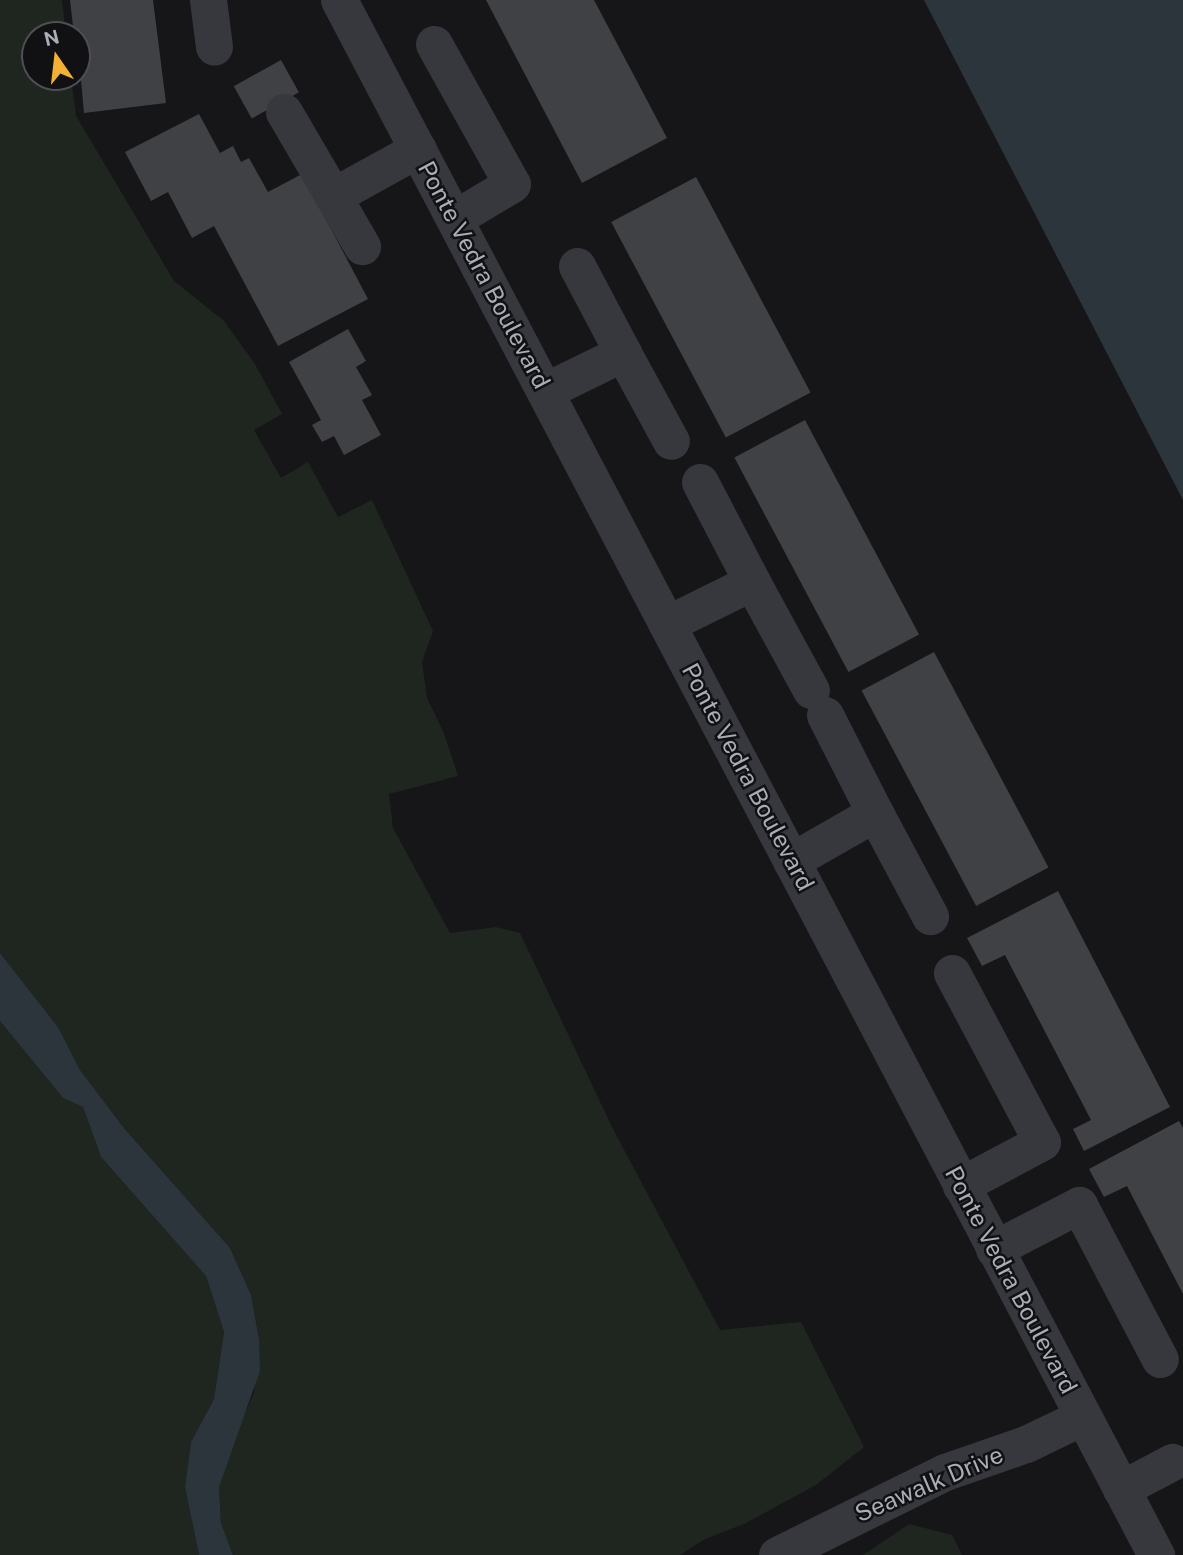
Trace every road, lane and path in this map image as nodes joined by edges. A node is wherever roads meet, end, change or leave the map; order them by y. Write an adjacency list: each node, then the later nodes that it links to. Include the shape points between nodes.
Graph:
1 (208, 0): 4 (street)
2 (340, 0): 6 (street, Ponte Vedra Boulevard)
3 (434, 44): 8 (street, via 512,184)
4 (214, 47)
5 (284, 112): 7 (street)
6 (418, 149): 7 (street); 8 (street, Ponte Vedra Boulevard)
7 (333, 196): 9 (street)
8 (454, 218): 12 (street, Ponte Vedra Boulevard)
9 (362, 246)
10 (577, 266): 11 (street)
11 (623, 353): 12 (street); 13 (street)
12 (545, 391): 16 (street, Ponte Vedra Boulevard)
13 (671, 441)
14 (700, 482): 15 (street)
15 (752, 582): 16 (street); 17 (street)
16 (667, 624): 18 (street, Ponte Vedra Boulevard)
17 (875, 813): 18 (street); 19 (street)
18 (791, 860): 21 (street, Ponte Vedra Boulevard)
19 (930, 916)
20 (952, 973): 21 (street, via 1042,1142)
21 (961, 1185): 22 (street, Ponte Vedra Boulevard)
22 (994, 1249): 23 (street, via 1079,1205); 24 (street, Ponte Vedra Boulevard)
23 (1160, 1359)
24 (1082, 1417): 26 (street, Ponte Vedra Boulevard); 27 (street, Seawalk Drive, via 1026,1444 945,1472)
25 (1172, 1462): 26 (street)
26 (1121, 1489): 28 (street, Ponte Vedra Boulevard)
27 (777, 1555)
28 (1156, 1555)

